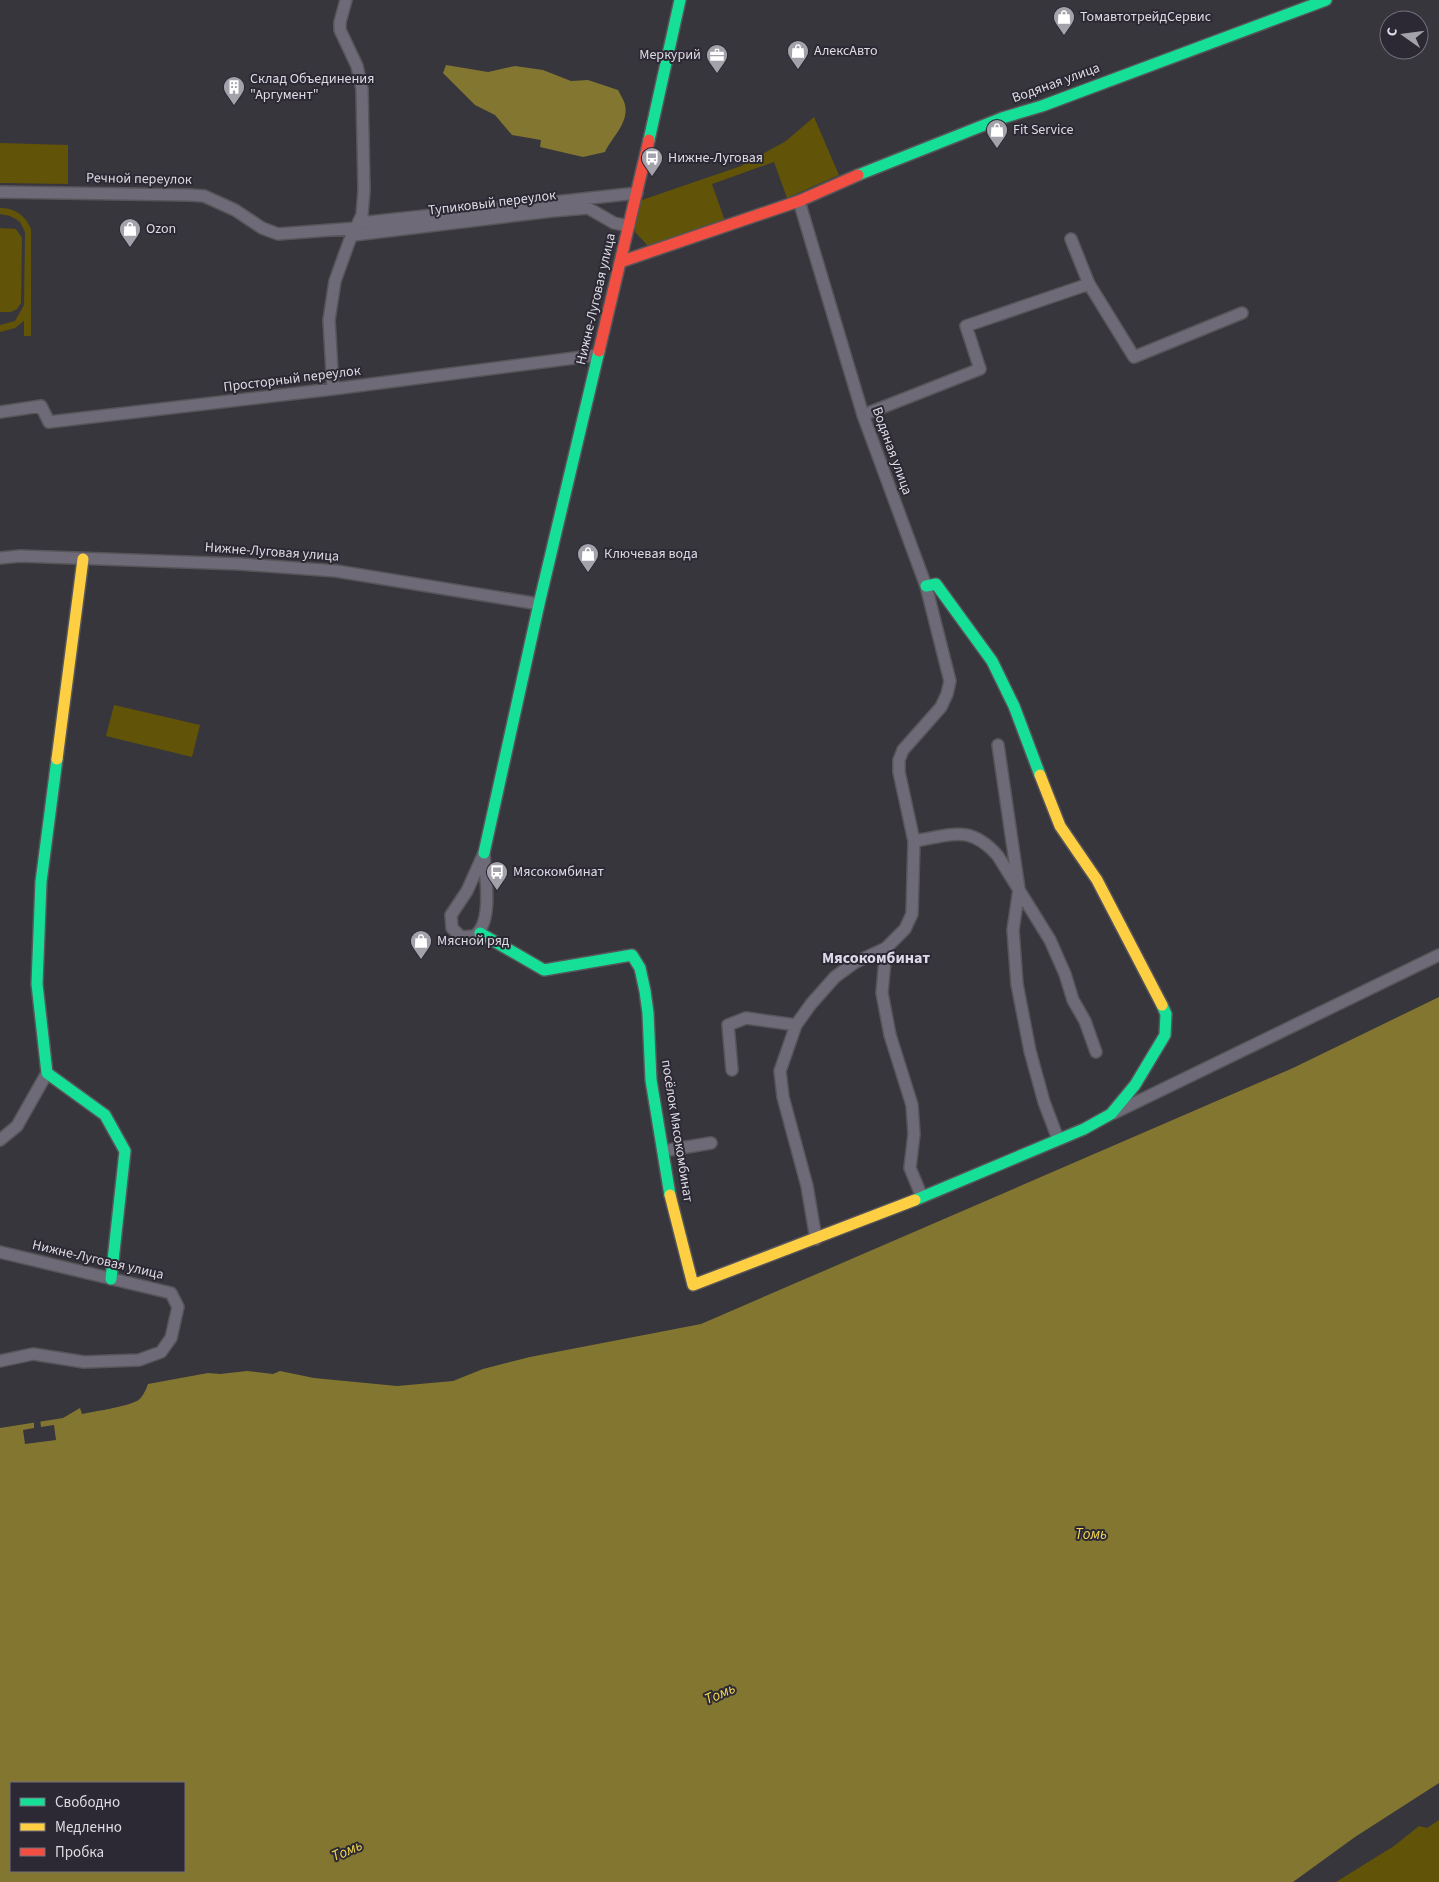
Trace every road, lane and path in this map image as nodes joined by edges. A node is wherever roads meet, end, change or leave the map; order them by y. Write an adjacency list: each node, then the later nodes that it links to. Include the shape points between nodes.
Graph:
1 (346, 0): 8 (street, via 340,30 357,66 362,90 364,190 362,215)
2 (680, 0): 5 (street, Нижне-Луговая улица)
3 (1326, 0): 6 (street, Водяная улица, via 1002,118)
4 (0, 192): 8 (street, Речной переулок, via 204,196 278,234)
5 (637, 193): 7 (street, Нижне-Луговая улица); 8 (street, Тупиковый переулок)
6 (799, 201): 10 (street, Водяная улица); 16 (street, Водяная улица)
7 (629, 226): 8 (street, Тупиковый переулок, via 614,224 588,208); 10 (street, Нижне-Луговая улица)
8 (356, 229): 14 (street, via 335,281 329,320)
9 (1071, 239): 11 (street)
10 (620, 262): 13 (street, Нижне-Луговая улица)
11 (1090, 284): 12 (street, via 1134,357); 16 (street, via 966,326 980,369)
12 (1242, 313)
13 (598, 355): 14 (street, Просторный переулок); 20 (street, Нижне-Луговая улица)
14 (333, 390): 15 (street, Просторный переулок, via 49,422 41,406)
15 (0, 412)
16 (863, 416): 19 (street, Водяная улица)
17 (0, 558): 18 (street, Нижне-Луговая улица)
18 (82, 559): 20 (street, Нижне-Луговая улица, via 336,571); 31 (street, via 41,882 38,984)
19 (926, 586): 22 (street, Водяная улица, via 950,681 941,707 903,750 899,760); 32 (street, посёлок Мясокомбинат, via 936,584 992,661 1014,706 1060,826 1097,880 1166,1014 1165,1035 1135,1085)
20 (539, 604): 23 (street, Нижне-Луговая улица)
21 (998, 746): 24 (street)
22 (914, 841): 24 (street, via 959,834 976,836 998,856); 26 (street, via 912,914 905,929)
23 (484, 853): 25 (street, via 486,900); 25 (street, via 450,922 461,937)
24 (1019, 889): 29 (street, via 1050,940); 33 (street, via 1013,930 1017,984 1030,1051)
25 (480, 933): 36 (street, посёлок Мясокомбинат, via 544,970 632,955 640,968 645,991 651,1080)
26 (886, 948): 28 (street, via 854,963 835,978); 37 (street, via 882,993 890,1034 912,1105 914,1134 910,1168)
27 (1439, 956): 32 (street)
28 (796, 1025): 30 (street, via 746,1018 728,1025); 38 (street, via 780,1078)
29 (1096, 1052)
30 (732, 1070)
31 (47, 1073): 34 (street, via 17,1126); 40 (street, via 105,1115 125,1151)
32 (1111, 1114): 33 (street, посёлок Мясокомбинат)
33 (1058, 1139): 37 (street, посёлок Мясокомбинат)
34 (0, 1140)
35 (711, 1143): 36 (street)
36 (663, 1152): 38 (street, посёлок Мясокомбинат, via 668,1188 693,1285)
37 (922, 1197): 38 (street, посёлок Мясокомбинат)
38 (816, 1239)
39 (0, 1252): 40 (street, Нижне-Луговая улица)
40 (111, 1279): 41 (street, Нижне-Луговая улица, via 171,1293 178,1308 171,1338 161,1352 139,1360 84,1362 34,1354)
41 (0, 1361)

